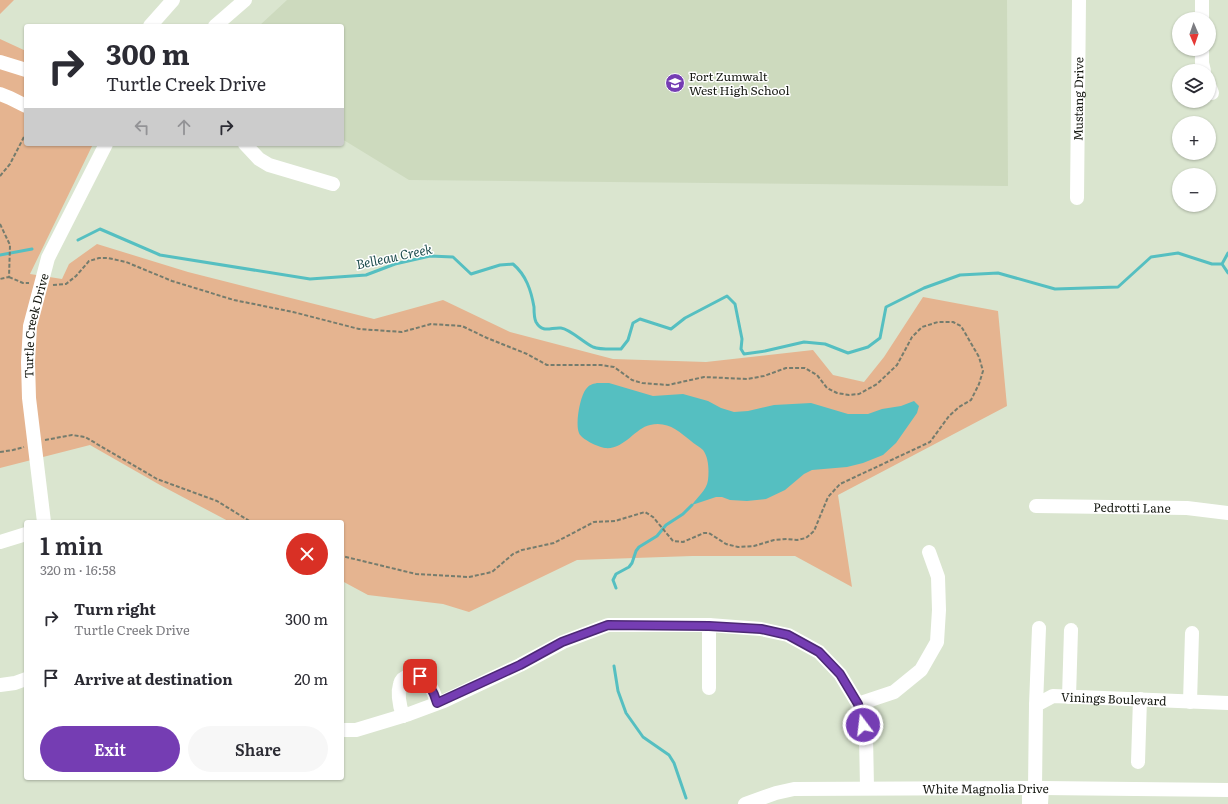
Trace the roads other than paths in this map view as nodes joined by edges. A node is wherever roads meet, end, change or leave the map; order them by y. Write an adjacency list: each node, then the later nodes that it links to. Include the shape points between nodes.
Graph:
1 (173, 0): 6 (street)
2 (1079, 0): 15 (street, Mustang Drive)
3 (1202, 0): 5 (street)
4 (242, 1): 7 (street)
5 (1202, 12)
6 (152, 24)
7 (217, 24)
8 (0, 62): 9 (street)
9 (24, 69)
10 (0, 94): 11 (street)
11 (24, 105)
12 (105, 146): 18 (street, Turtle Creek Drive, via 48,258 30,326 29,398)
13 (247, 146): 14 (street, via 269,165)
14 (332, 184)
15 (1077, 198)
16 (1036, 506): 17 (street, Pedrotti Lane, via 1187,508)
17 (1228, 513)
18 (44, 520)
19 (24, 535): 20 (street)
20 (0, 542)
21 (929, 552): 34 (street, via 938,578 937,642 921,670 894,692)
22 (709, 626): 28 (street); 32 (street, via 608,625 562,642 520,665); 34 (street, via 761,629 788,635 819,652 840,674)
23 (1039, 628): 35 (street)
24 (1071, 630): 29 (street)
25 (1192, 633): 31 (street)
26 (24, 680): 27 (street)
27 (0, 685)
28 (709, 688)
29 (1069, 697): 30 (street, Vinings Boulevard); 35 (street, Vinings Boulevard, via 1053,696)
30 (1140, 699): 31 (street, Vinings Boulevard); 38 (street)
31 (1190, 702): 33 (street, Vinings Boulevard)
32 (437, 703): 36 (street); 36 (street, via 435,694 425,679 411,675 404,678 400,685)
33 (1228, 703)
34 (858, 704): 39 (street, via 866,736)
35 (1036, 704): 40 (street)
36 (403, 716): 37 (street, via 356,730)
37 (344, 730)
38 (1138, 762)
39 (867, 788): 40 (street, White Magnolia Drive); 42 (street, White Magnolia Drive, via 794,789)
40 (1036, 788): 41 (street, White Magnolia Drive); 43 (street); 44 (street)
41 (1228, 790)
42 (746, 804)
43 (1029, 804)
44 (1041, 804)

